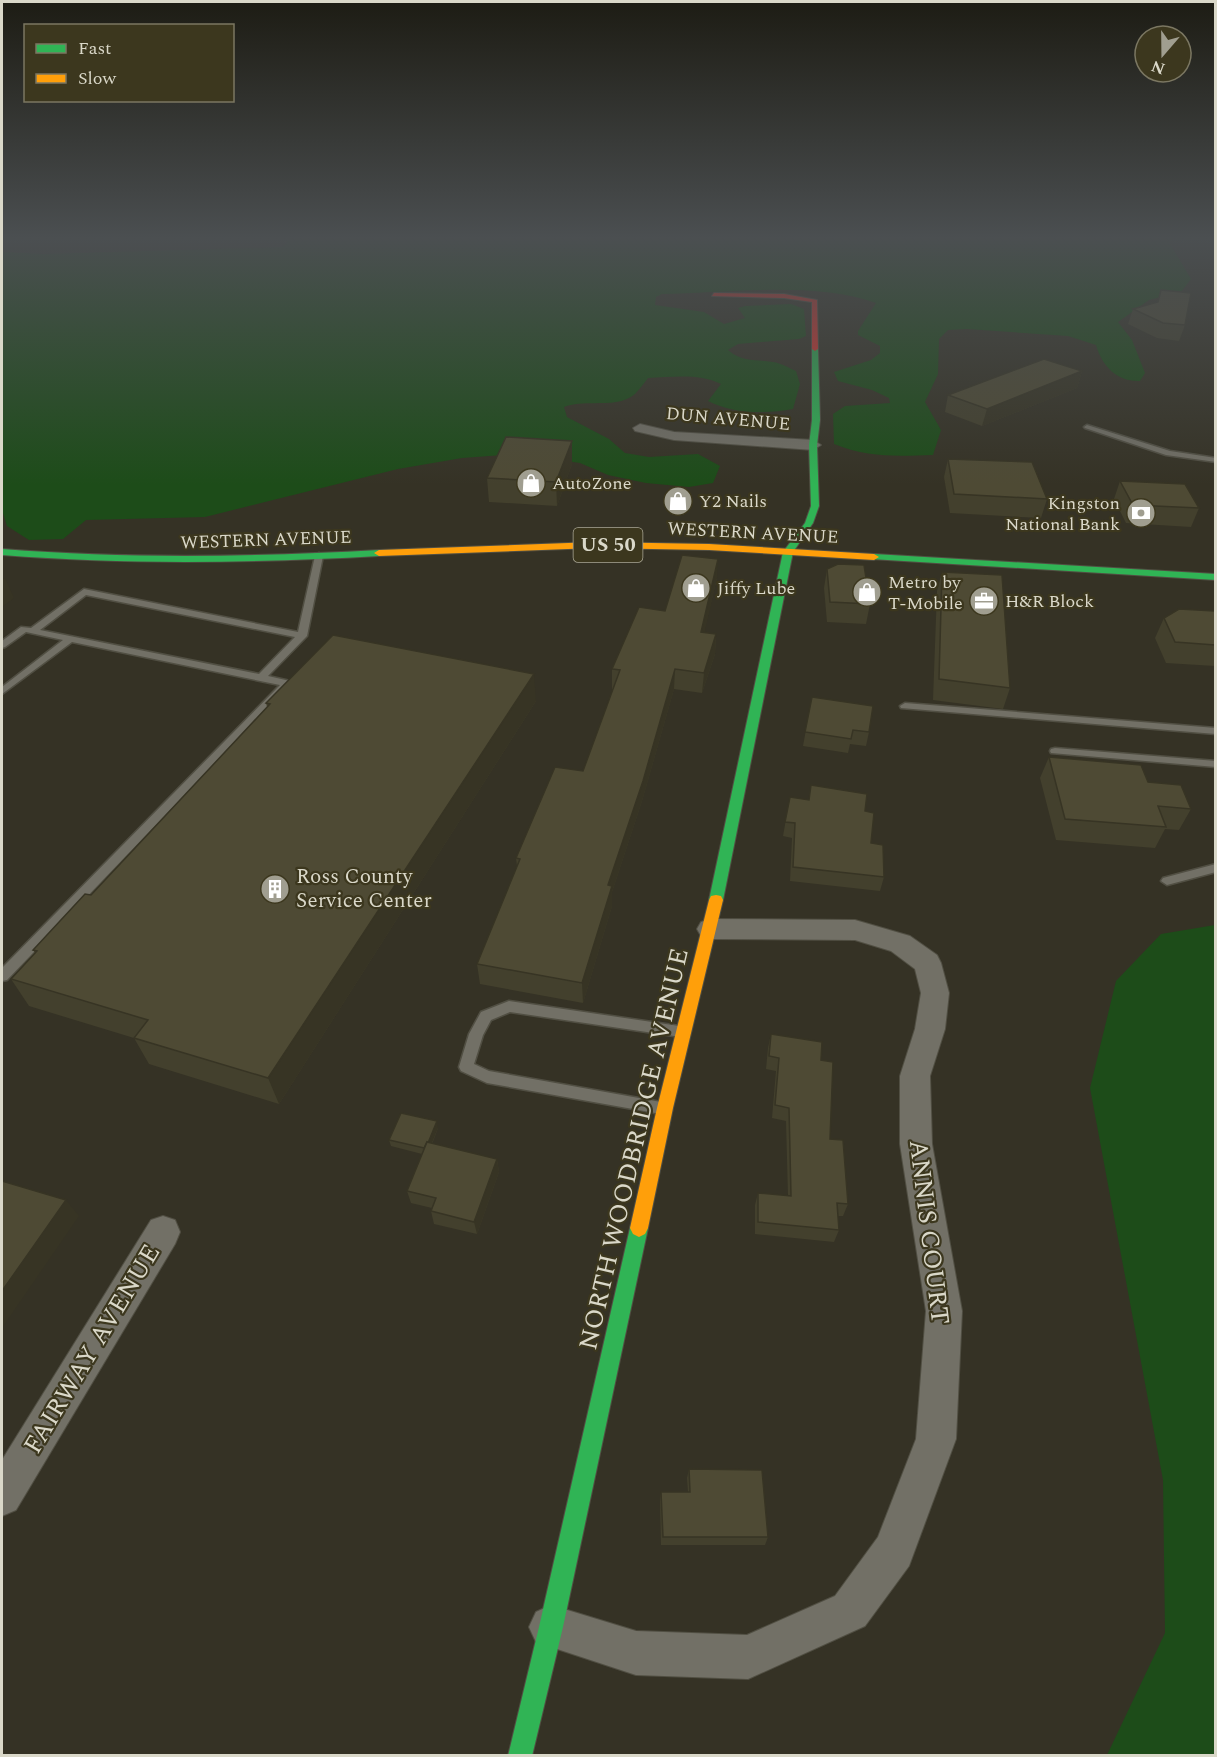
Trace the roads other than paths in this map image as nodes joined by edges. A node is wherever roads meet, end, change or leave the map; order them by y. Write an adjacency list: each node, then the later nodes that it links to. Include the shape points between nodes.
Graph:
1 (815, 321): 4 (street)
2 (1087, 427): 5 (lane, via 1168,453)
3 (640, 428): 4 (street, DUN AVENUE, via 674,436)
4 (813, 445): 7 (street, via 815,506 809,523)
5 (1215, 460)
6 (2, 552): 8 (street, WESTERN AVENUE / US 50, via 128,563)
7 (788, 552): 8 (street, WESTERN AVENUE / US 50, via 556,544); 9 (street, WESTERN AVENUE / US 50); 22 (street, NORTH WOODBRIDGE AVENUE)
8 (318, 556): 11 (lane)
9 (1215, 577)
10 (33, 631): 11 (lane, via 84,592); 12 (lane); 13 (lane, via 24,629)
11 (302, 636): 14 (lane)
12 (70, 639): 14 (lane); 15 (lane)
13 (2, 645)
14 (261, 678): 23 (lane, via 287,683)
15 (2, 692)
16 (905, 706): 17 (lane)
17 (1215, 732)
18 (1055, 751): 19 (lane)
19 (1215, 764)
20 (1215, 868): 21 (lane)
21 (1167, 881)
22 (710, 929): 24 (street, NORTH WOODBRIDGE AVENUE); 28 (street, ANNIS COURT, via 855,930 900,943 927,963 935,993 930,1029 915,1076 916,1144 944,1311 936,1439 894,1551 850,1611 748,1657 636,1653)
23 (2, 976)
24 (685, 1032): 25 (street, NORTH WOODBRIDGE AVENUE); 25 (lane, via 508,1006 486,1016 466,1067 487,1077)
25 (665, 1108): 28 (street, NORTH WOODBRIDGE AVENUE)
26 (163, 1232): 27 (street, FAIRWAY AVENUE)
27 (2, 1496)
28 (551, 1627): 29 (street, NORTH WOODBRIDGE AVENUE)
29 (520, 1755)

